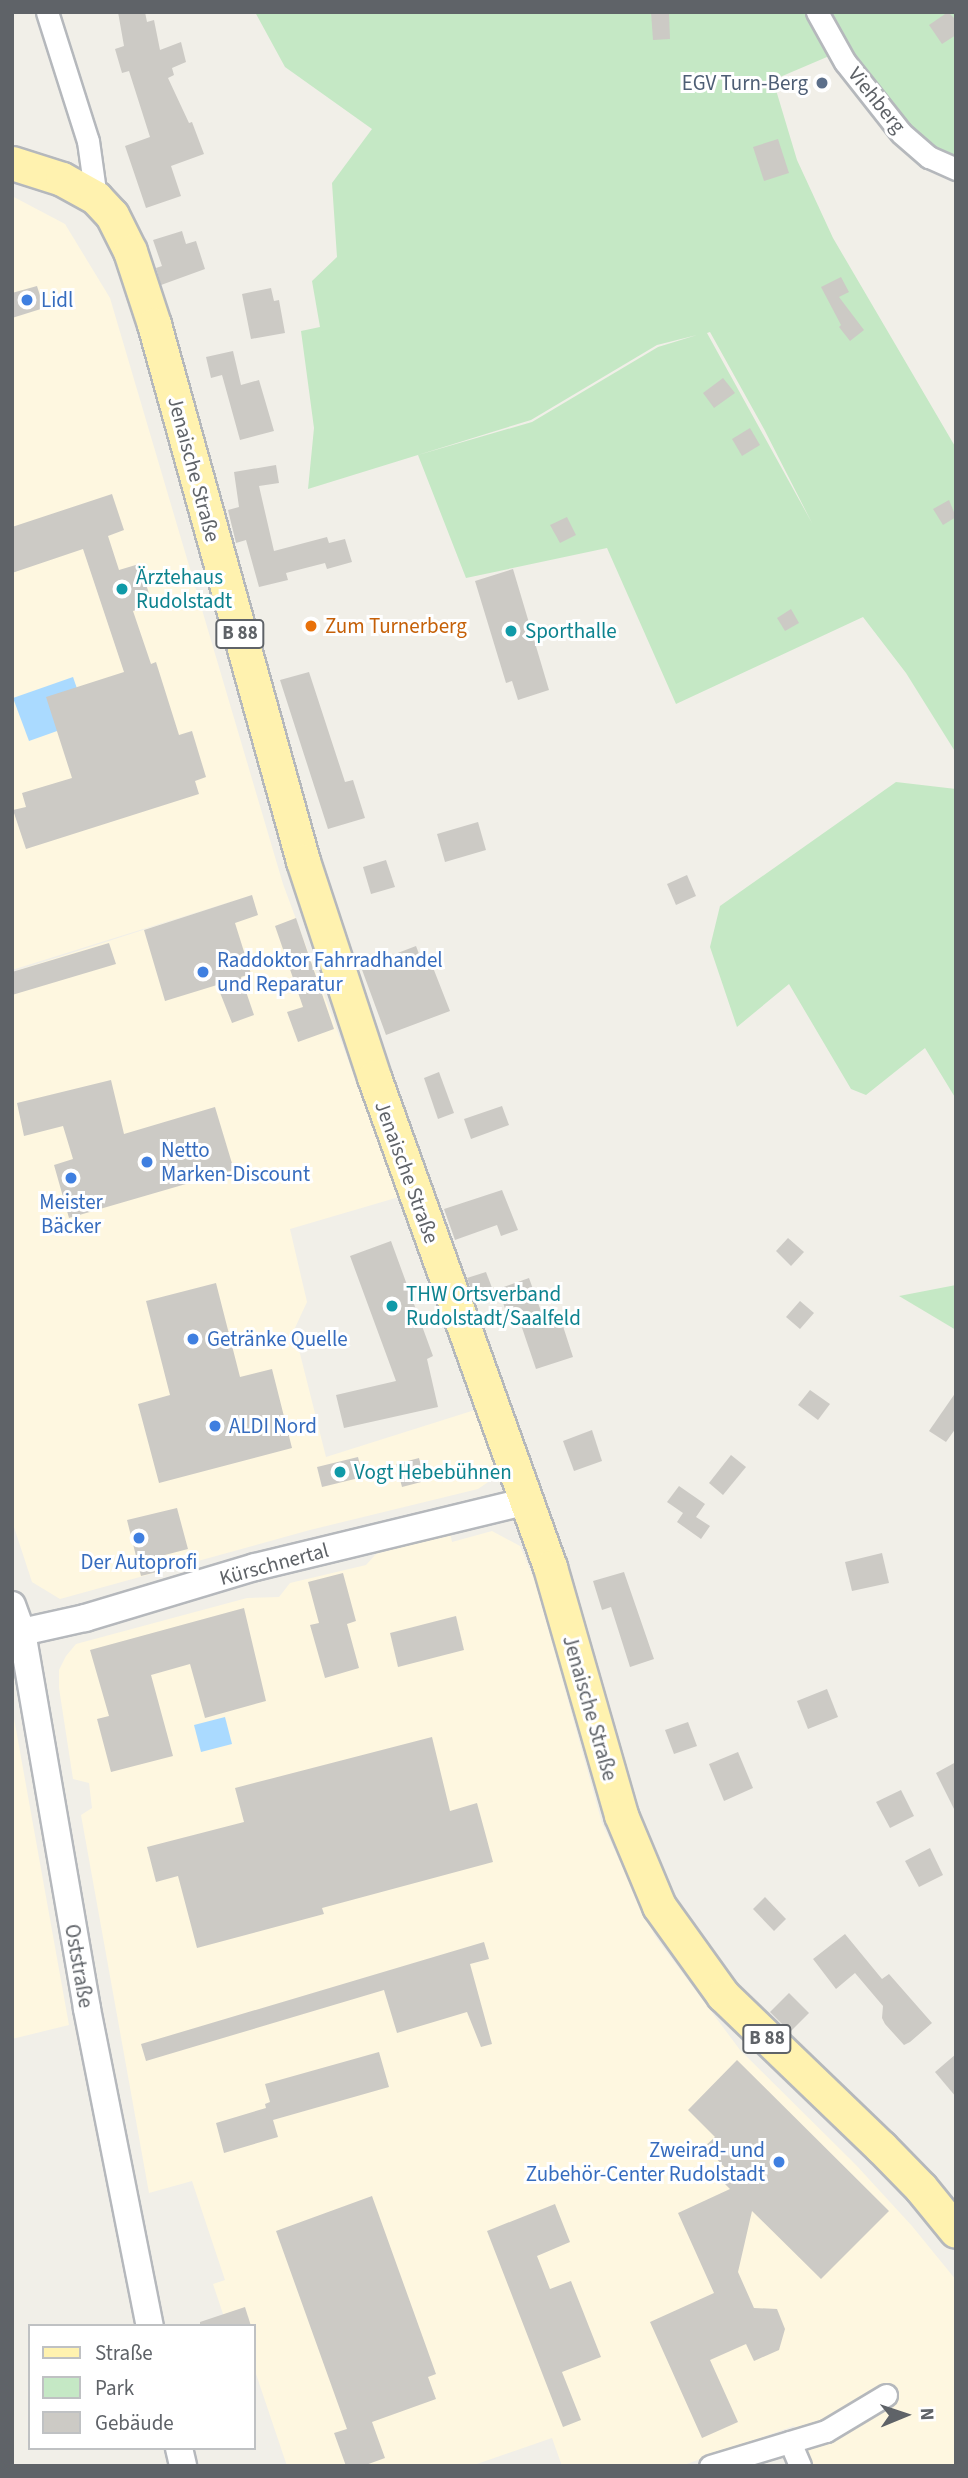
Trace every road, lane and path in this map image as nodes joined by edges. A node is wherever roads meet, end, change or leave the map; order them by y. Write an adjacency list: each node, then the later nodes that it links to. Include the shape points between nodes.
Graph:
1 (47, 12): 5 (street, via 88,141)
2 (817, 12): 4 (street, Viehberg, via 845,62 901,133 929,157)
3 (12, 163): 5 (main road, B 88, via 62,179)
4 (956, 169)
5 (96, 198): 6 (main road, Jenaische Straße / B 88, via 119,226 146,297 303,861 378,1090)
6 (527, 1501): 8 (street, Kürschnertal, via 255,1567); 9 (main road, Jenaische Straße / B 88, via 621,1815 659,1906 723,1995 897,2164)
7 (12, 1605): 8 (street, Oststraße)
8 (22, 1632): 10 (street, Oststraße, via 87,2009)
9 (956, 2231)
10 (150, 2324)
11 (886, 2395): 12 (street, via 826,2431)
12 (790, 2442): 13 (street); 14 (street)
13 (710, 2466)
14 (800, 2466)

